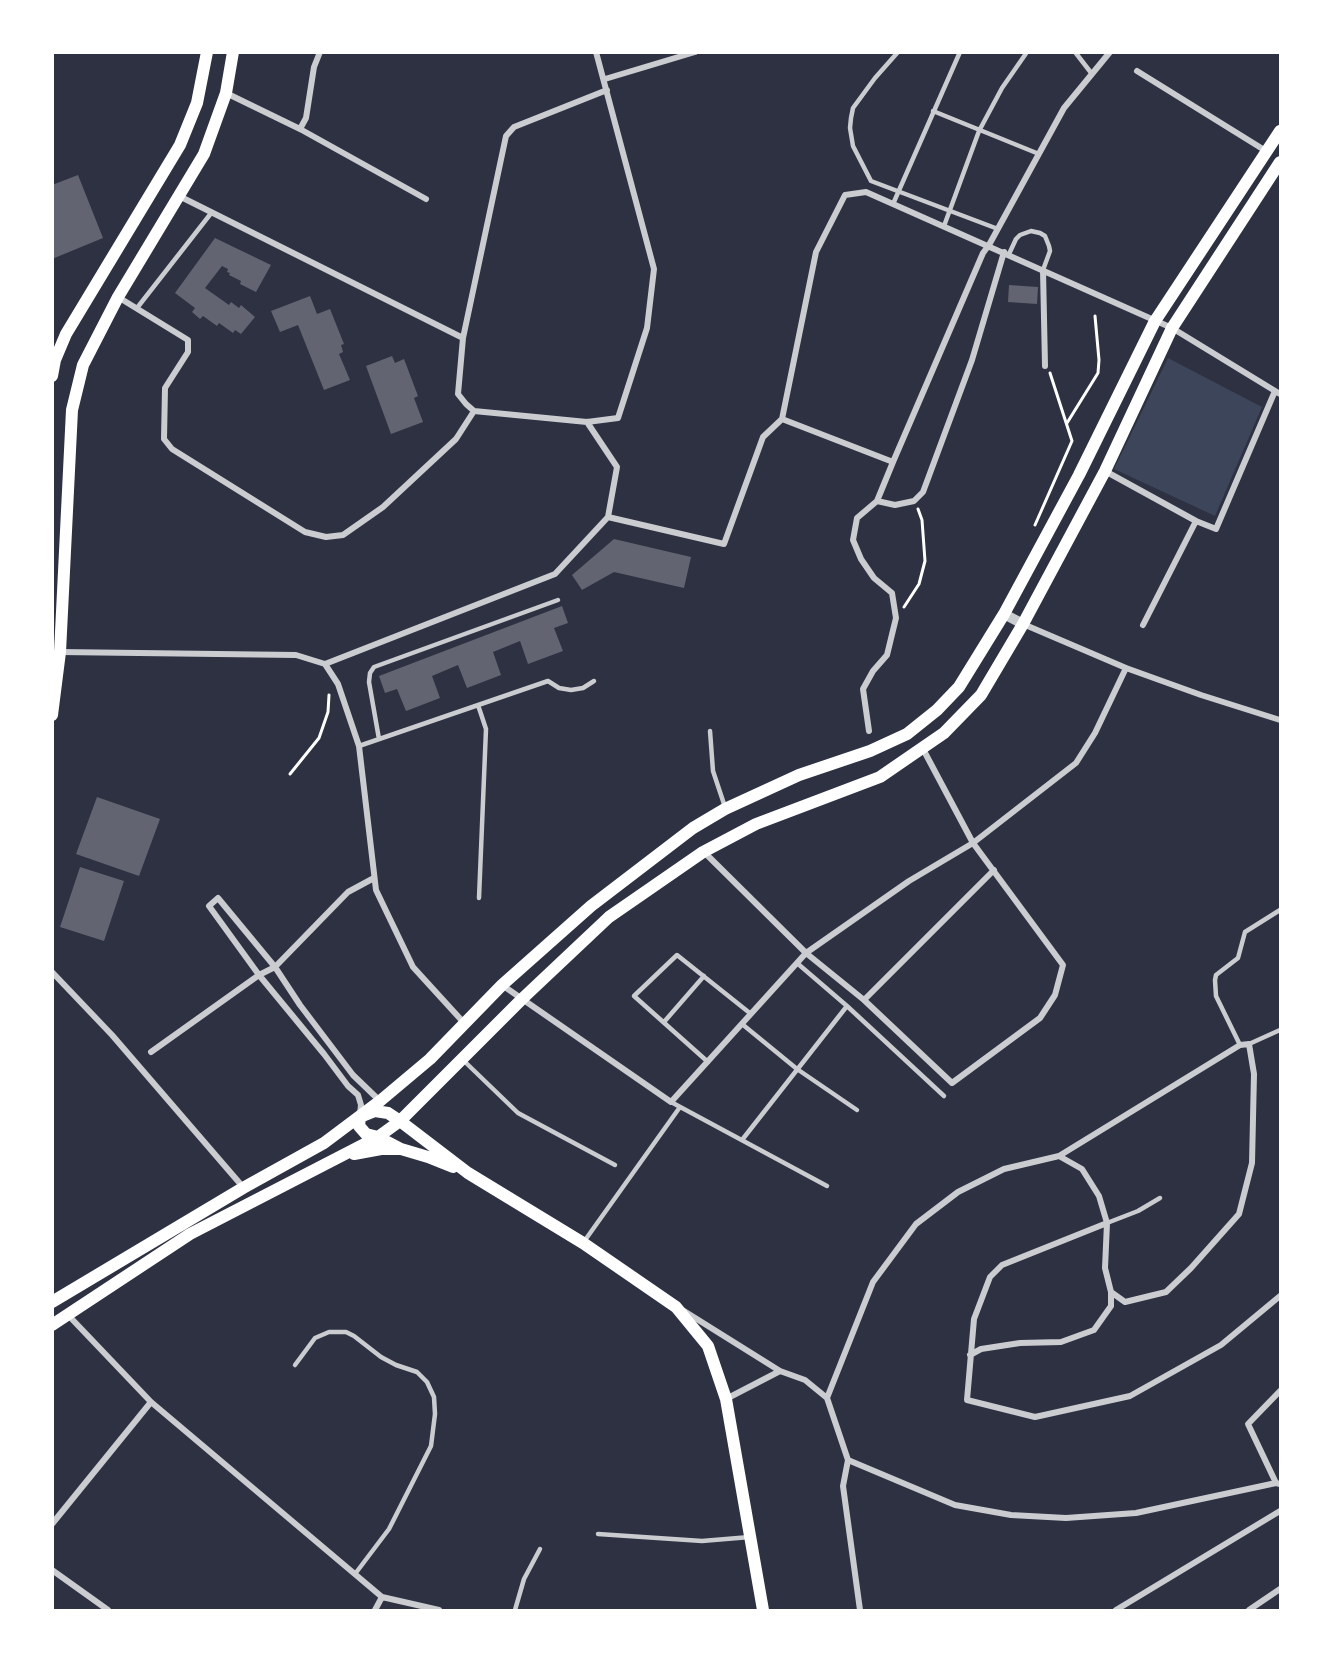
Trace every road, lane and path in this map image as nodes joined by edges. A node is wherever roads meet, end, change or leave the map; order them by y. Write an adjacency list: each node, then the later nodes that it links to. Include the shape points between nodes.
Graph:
1 (207, 52): 41 (main road, via 196,104 180,145 66,334)
2 (233, 52): 15 (main road)
3 (320, 52): 17 (street, via 306,118)
4 (596, 52): 13 (street)
5 (695, 52): 13 (street)
6 (898, 52): 23 (lane, via 853,108 850,128 853,146 871,181)
7 (960, 52): 16 (lane)
8 (1027, 52): 18 (lane)
9 (1075, 52): 12 (lane)
10 (1110, 52): 12 (street)
11 (1137, 71): 20 (street)
12 (1092, 74): 21 (street, via 1064,108)
13 (605, 79): 14 (street)
14 (607, 90): 39 (street, via 514,127 506,136); 45 (street, via 654,269 647,328 618,418)
15 (226, 93): 17 (street); 24 (main road, via 204,154)
16 (933, 111): 18 (lane); 23 (lane)
17 (300, 129): 25 (street)
18 (979, 131): 21 (lane); 27 (lane)
19 (1281, 132): 20 (main road)
20 (1267, 152): 37 (main road)
21 (1039, 154): 30 (street)
22 (1281, 162): 38 (main road)
23 (898, 192): 26 (lane); 27 (lane)
24 (179, 196): 28 (street); 34 (main road)
25 (426, 199)
26 (893, 204): 29 (street); 44 (street, via 866,192 845,195 816,252)
27 (949, 210): 29 (lane); 30 (lane)
28 (212, 212): 35 (lane); 39 (street)
29 (944, 226): 31 (street)
30 (998, 229): 31 (street)
31 (989, 245): 32 (street); 47 (street, via 963,296)
32 (1006, 253): 33 (street); 33 (lane, via 1020,235 1040,233 1050,251); 50 (street, via 951,421 923,492)
33 (1043, 270): 37 (street); 40 (street)
34 (118, 297): 35 (street); 59 (main road, via 83,365 72,410)
35 (137, 308): 43 (street, via 185,337 189,345 165,388 164,439 172,449 315,536 343,535 383,507 456,439)
36 (1095, 316): 46 (path, via 1098,372)
37 (1155, 321): 38 (street); 55 (main road, via 1079,476)
38 (1172, 328): 42 (street); 48 (main road)
39 (463, 338): 43 (street, via 458,394)
40 (1045, 366): 46 (path)
41 (52, 376)
42 (1278, 392): 52 (street, via 1216,529)
43 (474, 411): 45 (street)
44 (783, 419): 47 (street); 51 (street, via 763,437 724,544)
45 (587, 422): 51 (street, via 617,467)
46 (1067, 423): 53 (path, via 1071,441)
47 (893, 462): 49 (street)
48 (1105, 471): 52 (street); 57 (main road)
49 (877, 501): 50 (street, via 895,505); 56 (street, via 857,518 853,540 874,578 892,593)
50 (914, 501): 56 (path, via 922,520 926,561 920,584)
51 (608, 517): 60 (street, via 555,574)
52 (1196, 521): 58 (street)
53 (1035, 525)
54 (558, 600): 70 (lane, via 374,667 369,682)
55 (1004, 614): 57 (street); 74 (main road, via 959,687 907,734 799,775)
56 (896, 618): 69 (street, via 887,655 863,689)
57 (1023, 624): 61 (street); 72 (main road, via 981,695)
58 (1143, 625)
59 (56, 652): 60 (street, via 296,655); 64 (main road)
60 (325, 664): 63 (street)
61 (1126, 668): 67 (street); 75 (street, via 1076,763)
62 (594, 681): 65 (lane, via 572,690 548,681)
63 (339, 684): 71 (street); 73 (path, via 329,691 328,712 319,738)
64 (54, 690): 66 (main road)
65 (478, 705): 70 (lane); 79 (lane, via 486,729)
66 (52, 715)
67 (1281, 720)
68 (710, 731): 74 (lane, via 713,771)
69 (869, 731)
70 (380, 739): 71 (lane)
71 (359, 746): 78 (street)
72 (923, 749): 75 (street); 76 (main road, via 880,777 756,824)
73 (290, 774)
74 (725, 809): 87 (main road, via 693,828 591,906)
75 (973, 843): 77 (street); 81 (street, via 909,881)
76 (703, 852): 81 (street); 88 (main road, via 609,917)
77 (994, 870): 89 (street); 89 (street, via 1063,965 1055,995 1040,1018 952,1083)
78 (374, 878): 83 (street, via 348,892); 94 (street, via 413,967)
79 (479, 897)
80 (1281, 909): 97 (lane, via 1245,932 1238,958 1216,975 1216,996)
81 (806, 953): 82 (street); 89 (street)
82 (797, 963): 90 (lane); 91 (street)
83 (275, 967): 85 (street); 85 (street, via 218,898 209,906); 103 (street, via 354,1075)
84 (52, 972): 117 (street, via 112,1035)
85 (259, 975): 98 (street); 107 (street, via 358,1095)
86 (704, 976): 91 (lane); 92 (lane); 92 (lane, via 677,955 634,996)
87 (502, 985): 88 (street); 94 (main road)
88 (522, 999): 99 (main road); 104 (street)
89 (864, 1000)
90 (847, 1006): 101 (lane); 102 (lane)
91 (751, 1014): 93 (street)
92 (664, 1022): 100 (lane)
93 (742, 1024): 100 (street); 101 (lane)
94 (465, 1025): 103 (main road)
95 (1281, 1030): 96 (lane)
96 (1249, 1044): 97 (street); 121 (street, via 1254,1074 1252,1163 1239,1214 1166,1292 1125,1302)
97 (1240, 1045): 112 (street)
98 (151, 1052)
99 (462, 1059): 108 (main road); 114 (lane, via 518,1113)
100 (708, 1062): 104 (street)
101 (797, 1069): 106 (lane); 110 (lane)
102 (944, 1096)
103 (380, 1101): 107 (main road); 108 (main road)
104 (671, 1102): 105 (lane)
105 (680, 1107): 110 (lane); 120 (lane)
106 (857, 1110)
107 (360, 1117): 108 (main road, via 375,1111); 109 (main road, via 359,1126 366,1134); 117 (main road, via 324,1143)
108 (400, 1121): 109 (main road); 115 (main road)
109 (378, 1137): 111 (main road); 113 (main road)
110 (742, 1140): 116 (lane)
111 (401, 1149): 113 (main road); 115 (main road)
112 (1059, 1156): 119 (street, via 1082,1169 1100,1196); 131 (street, via 1004,1169 958,1192 916,1224 873,1282)
113 (336, 1158): 125 (main road, via 190,1234)
114 (615, 1164)
115 (468, 1173): 120 (main road)
116 (827, 1186)
117 (243, 1188): 123 (main road)
118 (1160, 1198): 119 (lane)
119 (1107, 1223): 121 (street, via 1105,1268); 127 (street, via 1002,1265 990,1277 974,1318)
120 (583, 1243): 124 (main road)
121 (1111, 1292): 127 (street, via 1111,1306 1094,1330 1061,1342 981,1348)
122 (1281, 1296): 127 (street, via 1221,1345 1130,1396 1035,1417 967,1400)
123 (52, 1302)
124 (676, 1306): 129 (street); 132 (main road, via 708,1346)
125 (69, 1316): 126 (main road); 133 (street)
126 (52, 1325)
127 (970, 1355)
128 (295, 1365): 142 (lane, via 315,1338 329,1332 346,1332 381,1357 417,1372 434,1397 431,1446 389,1529)
129 (780, 1371): 131 (street, via 805,1380); 132 (street)
130 (1281, 1391): 135 (street, via 1248,1424)
131 (827, 1398): 134 (street)
132 (726, 1399): 139 (main road)
133 (151, 1402): 137 (street); 142 (street)
134 (848, 1460): 135 (street, via 955,1505 1011,1515 1066,1518 1136,1513); 150 (street, via 843,1486)
135 (1279, 1484)
136 (1281, 1511): 151 (street)
137 (52, 1524)
138 (598, 1534): 139 (lane, via 702,1541)
139 (750, 1537): 149 (main road)
140 (540, 1549): 148 (lane, via 524,1579)
141 (52, 1570): 145 (street)
142 (354, 1574): 144 (street)
143 (1281, 1589): 152 (street)
144 (382, 1598): 146 (street); 147 (street)
145 (108, 1611)
146 (375, 1611)
147 (439, 1611)
148 (515, 1611)
149 (763, 1611)
150 (860, 1611)
151 (1116, 1611)
152 (1249, 1611)

